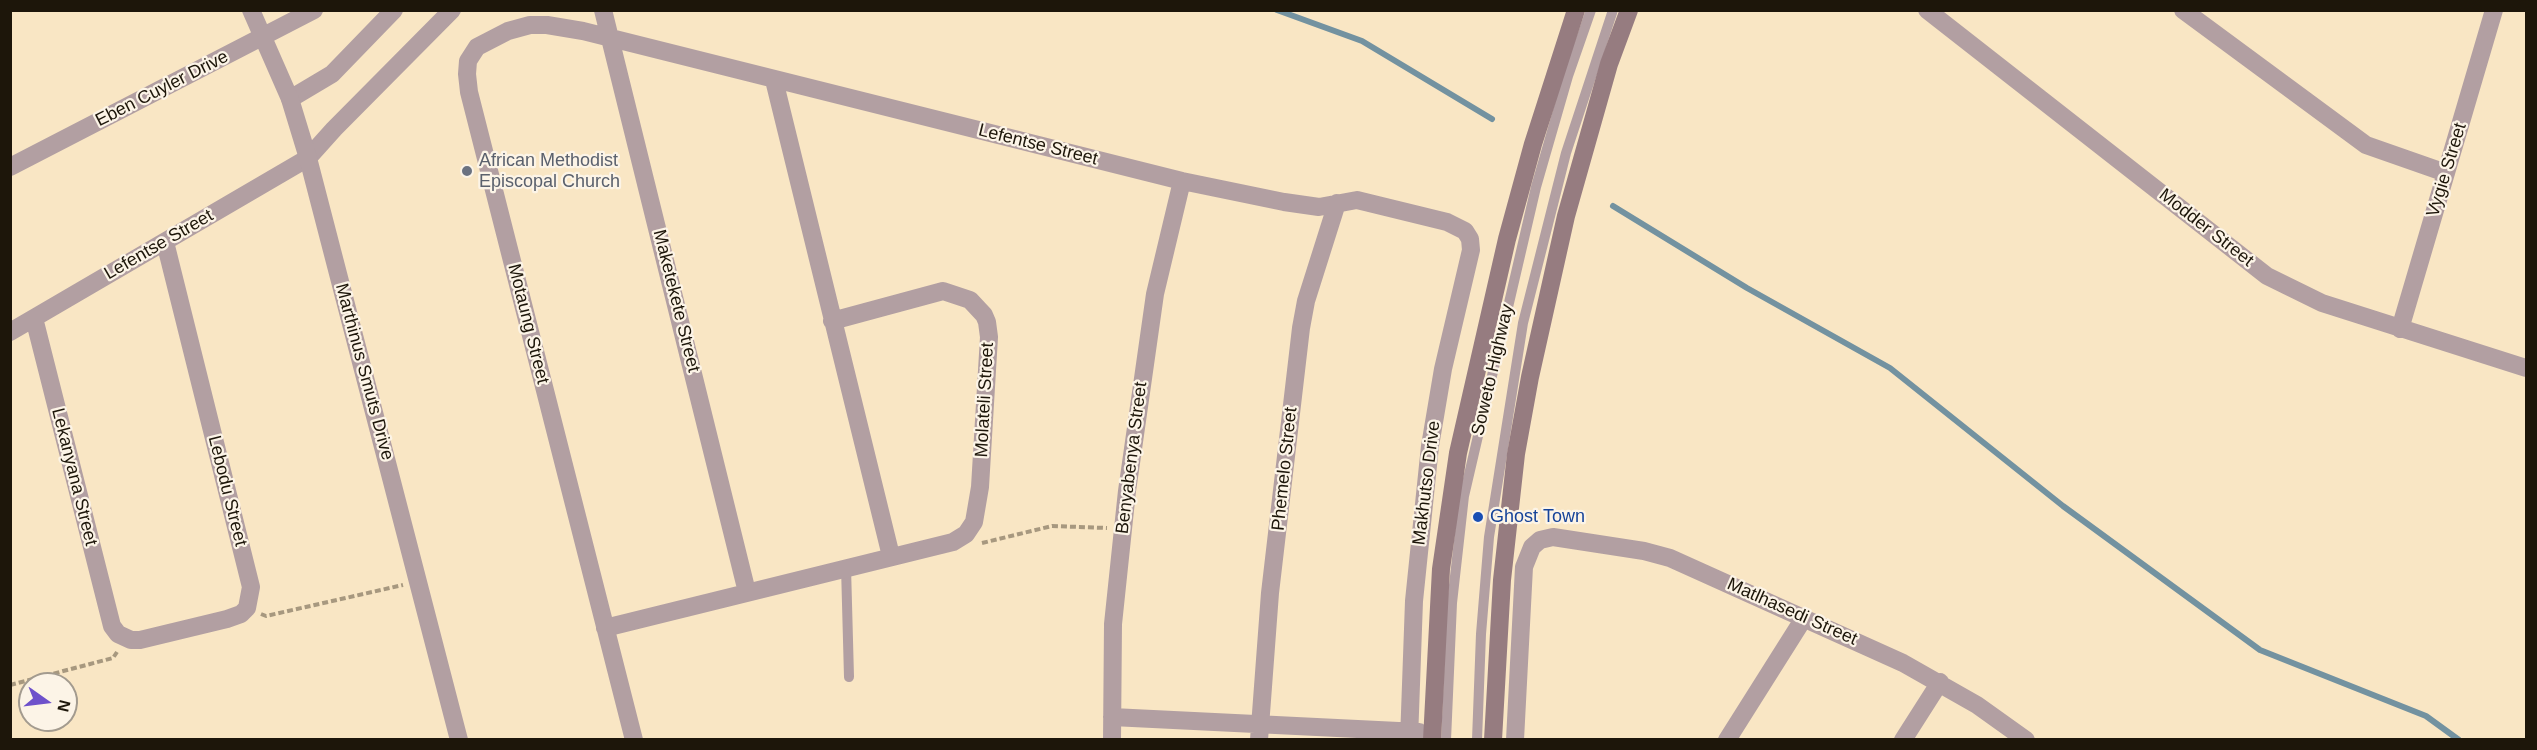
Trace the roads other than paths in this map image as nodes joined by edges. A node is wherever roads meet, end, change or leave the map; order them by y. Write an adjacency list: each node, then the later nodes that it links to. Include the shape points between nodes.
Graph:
1 (251, 10): 13 (street, Marthinus Smuts Drive)
2 (314, 10): 13 (street, Eben Cuyler Drive)
3 (394, 10): 16 (street, via 332,74)
4 (452, 10): 17 (street, Lefentse Street)
5 (603, 10): 14 (street, Maketekete Street)
6 (1576, 10): 40 (main road, Soweto Highway, via 1507,239 1458,453 1441,569)
7 (1591, 10): 40 (lane, Soweto Highway, via 1536,187 1464,496)
8 (1613, 10): 44 (lane, Soweto Highway, via 1566,153 1523,323 1489,537)
9 (1629, 10): 45 (main road, Soweto Highway, via 1609,64 1566,216 1530,377 1516,454 1502,579)
10 (1927, 10): 26 (street, Modder Street, via 2267,276 2322,303)
11 (2183, 10): 19 (street, via 2366,146)
12 (2494, 10): 19 (street, Vygie Street)
13 (263, 37): 16 (street, Marthinus Smuts Drive); 18 (street, Eben Cuyler Drive)
14 (612, 39): 15 (street, Lefentse Street); 31 (street, Maketekete Street); 33 (street, Motaung Street, via 547,25 520,27 477,47 468,61 467,74)
15 (774, 80): 20 (street, Lefentse Street); 25 (street)
16 (290, 99): 17 (street, Marthinus Smuts Drive)
17 (308, 158): 23 (street, Lefentse Street); 41 (street, Marthinus Smuts Drive)
18 (10, 167)
19 (2446, 173): 26 (street, Vygie Street)
20 (1182, 181): 21 (street, Lefentse Street, via 1293,204 1319,207); 37 (street, Benyabenya Street, via 1155,294 1123,528 1113,624)
21 (1337, 203): 22 (street, Lefentse Street, via 1357,200 1447,222); 38 (street, Phemelo Street, via 1301,328 1270,593)
22 (1465, 231): 39 (street, Makhutso Drive, via 1471,250 1443,369 1430,446 1414,601)
23 (165, 242): 24 (street, Lefentse Street); 34 (street, Lebodu Street, via 251,587 247,608 241,614 151,637 131,640)
24 (34, 318): 27 (street, Lefentse Street); 34 (street, Lekanyana Street, via 104,600 112,626)
25 (832, 321): 29 (street); 29 (street, Molateli Street, via 943,291 970,300 987,322 980,487 974,522 966,534 953,542)
26 (2400, 329): 28 (street, Modder Street)
27 (10, 332)
28 (2526, 368)
29 (891, 556): 30 (street)
30 (846, 567): 31 (street); 35 (lane)
31 (747, 592): 33 (street)
32 (1804, 618): 36 (street, Matlhasedi Street); 46 (street, Matlhasedi Street, via 1659,554 1547,537 1532,547 1524,567); 47 (street)
33 (605, 628): 42 (street, Motaung Street)
34 (121, 635)
35 (849, 677)
36 (1940, 682): 48 (street); 49 (street, Matlhasedi Street)
37 (1112, 717): 38 (street); 43 (street, Benyabenya Street)
38 (1259, 732): 39 (street)
39 (1409, 736): 40 (street)
40 (1437, 737)
41 (459, 740)
42 (634, 740)
43 (1112, 740)
44 (1477, 740)
45 (1493, 740)
46 (1515, 740)
47 (1727, 740)
48 (1903, 740)
49 (2026, 740)

